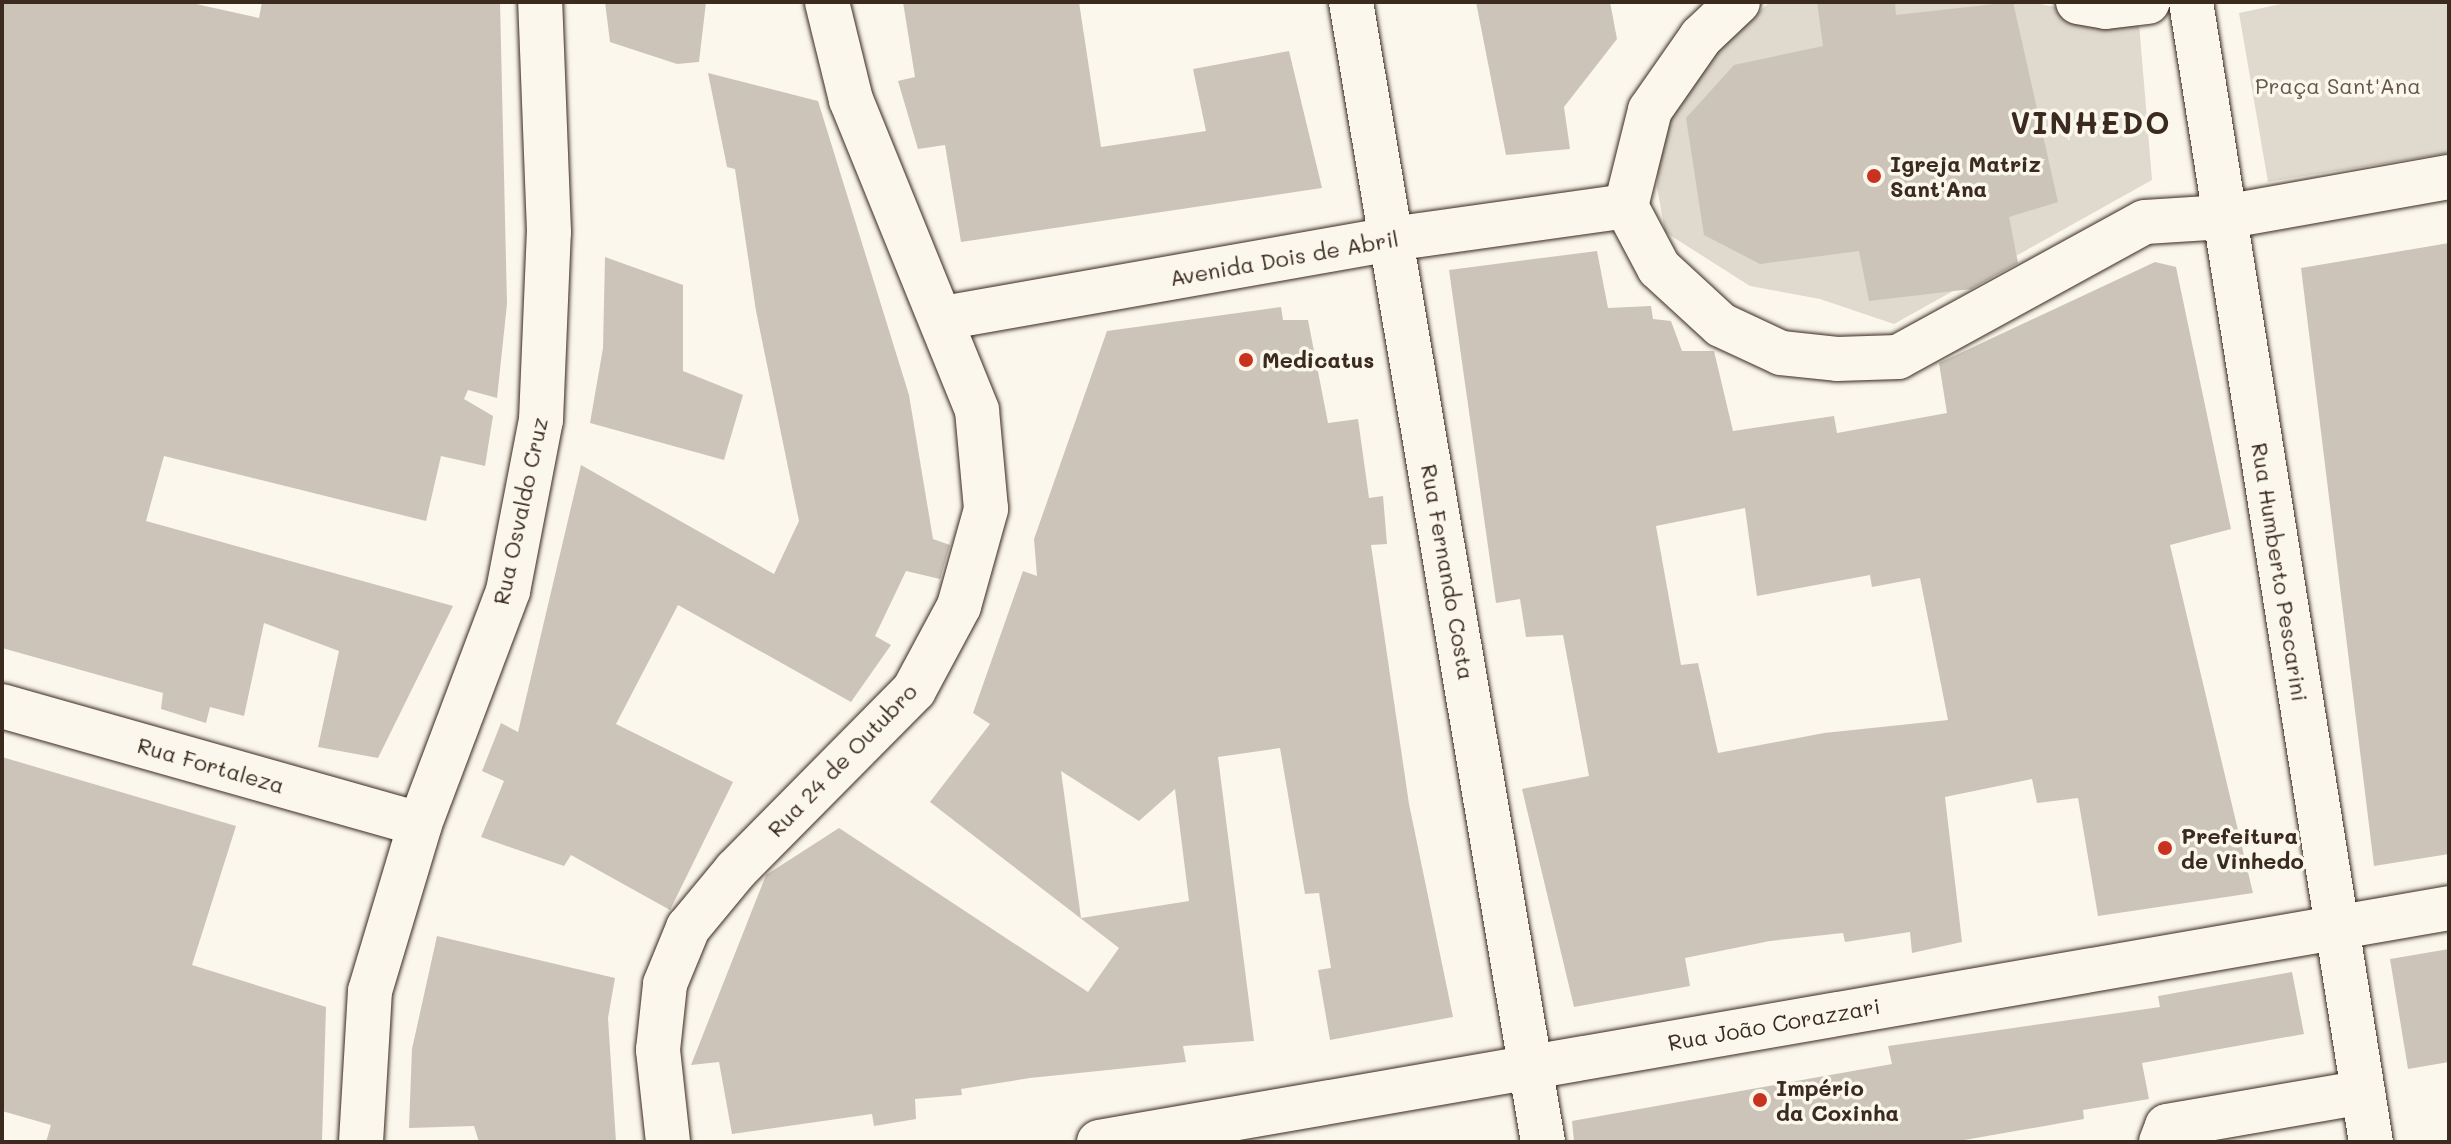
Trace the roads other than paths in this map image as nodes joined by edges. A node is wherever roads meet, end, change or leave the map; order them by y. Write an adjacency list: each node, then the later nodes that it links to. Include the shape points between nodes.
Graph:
1 (540, 2): 14 (street, Rua Osvaldo Cruz, via 549,232 541,420 508,591)
2 (827, 2): 12 (street, Rua 24 de Outubro, via 851,100)
3 (1351, 2): 11 (street, Rua Fernando Costa)
4 (1738, 2): 9 (street, via 1701,37 1650,110)
5 (2078, 2): 6 (street, via 2106,7)
6 (2148, 2)
7 (2191, 2): 10 (street, Rua Humberto Pescarini)
8 (2449, 177): 10 (street)
9 (1626, 206): 10 (street, via 1659,268 1721,325 1781,353 1837,359 1898,357 2145,222); 11 (street, Avenida Dois de Abril)
10 (2224, 217): 16 (street, Rua Humberto Pescarini)
11 (1392, 239): 12 (street, Avenida Dois de Abril); 17 (street, Rua Fernando Costa)
12 (943, 318): 20 (street, Rua 24 de Outubro, via 977,410 986,509 959,606 914,690 736,870 688,928 665,984 658,1050)
13 (2, 706): 14 (street, Rua Fortaleza)
14 (420, 824): 19 (street, Rua Osvaldo Cruz, via 370,991)
15 (2449, 908): 16 (street, Rua João Corazzari)
16 (2336, 929): 17 (street, Rua João Corazzari); 18 (street, Rua Humberto Pescarini)
17 (1531, 1065): 21 (street, Rua João Corazzari); 22 (street, Rua Fernando Costa)
18 (2363, 1092): 23 (street, via 2167,1126); 24 (street, Rua Humberto Pescarini)
19 (361, 1142)
20 (668, 1142)
21 (1099, 1142)
22 (1543, 1142)
23 (2161, 1142)
24 (2371, 1142)

